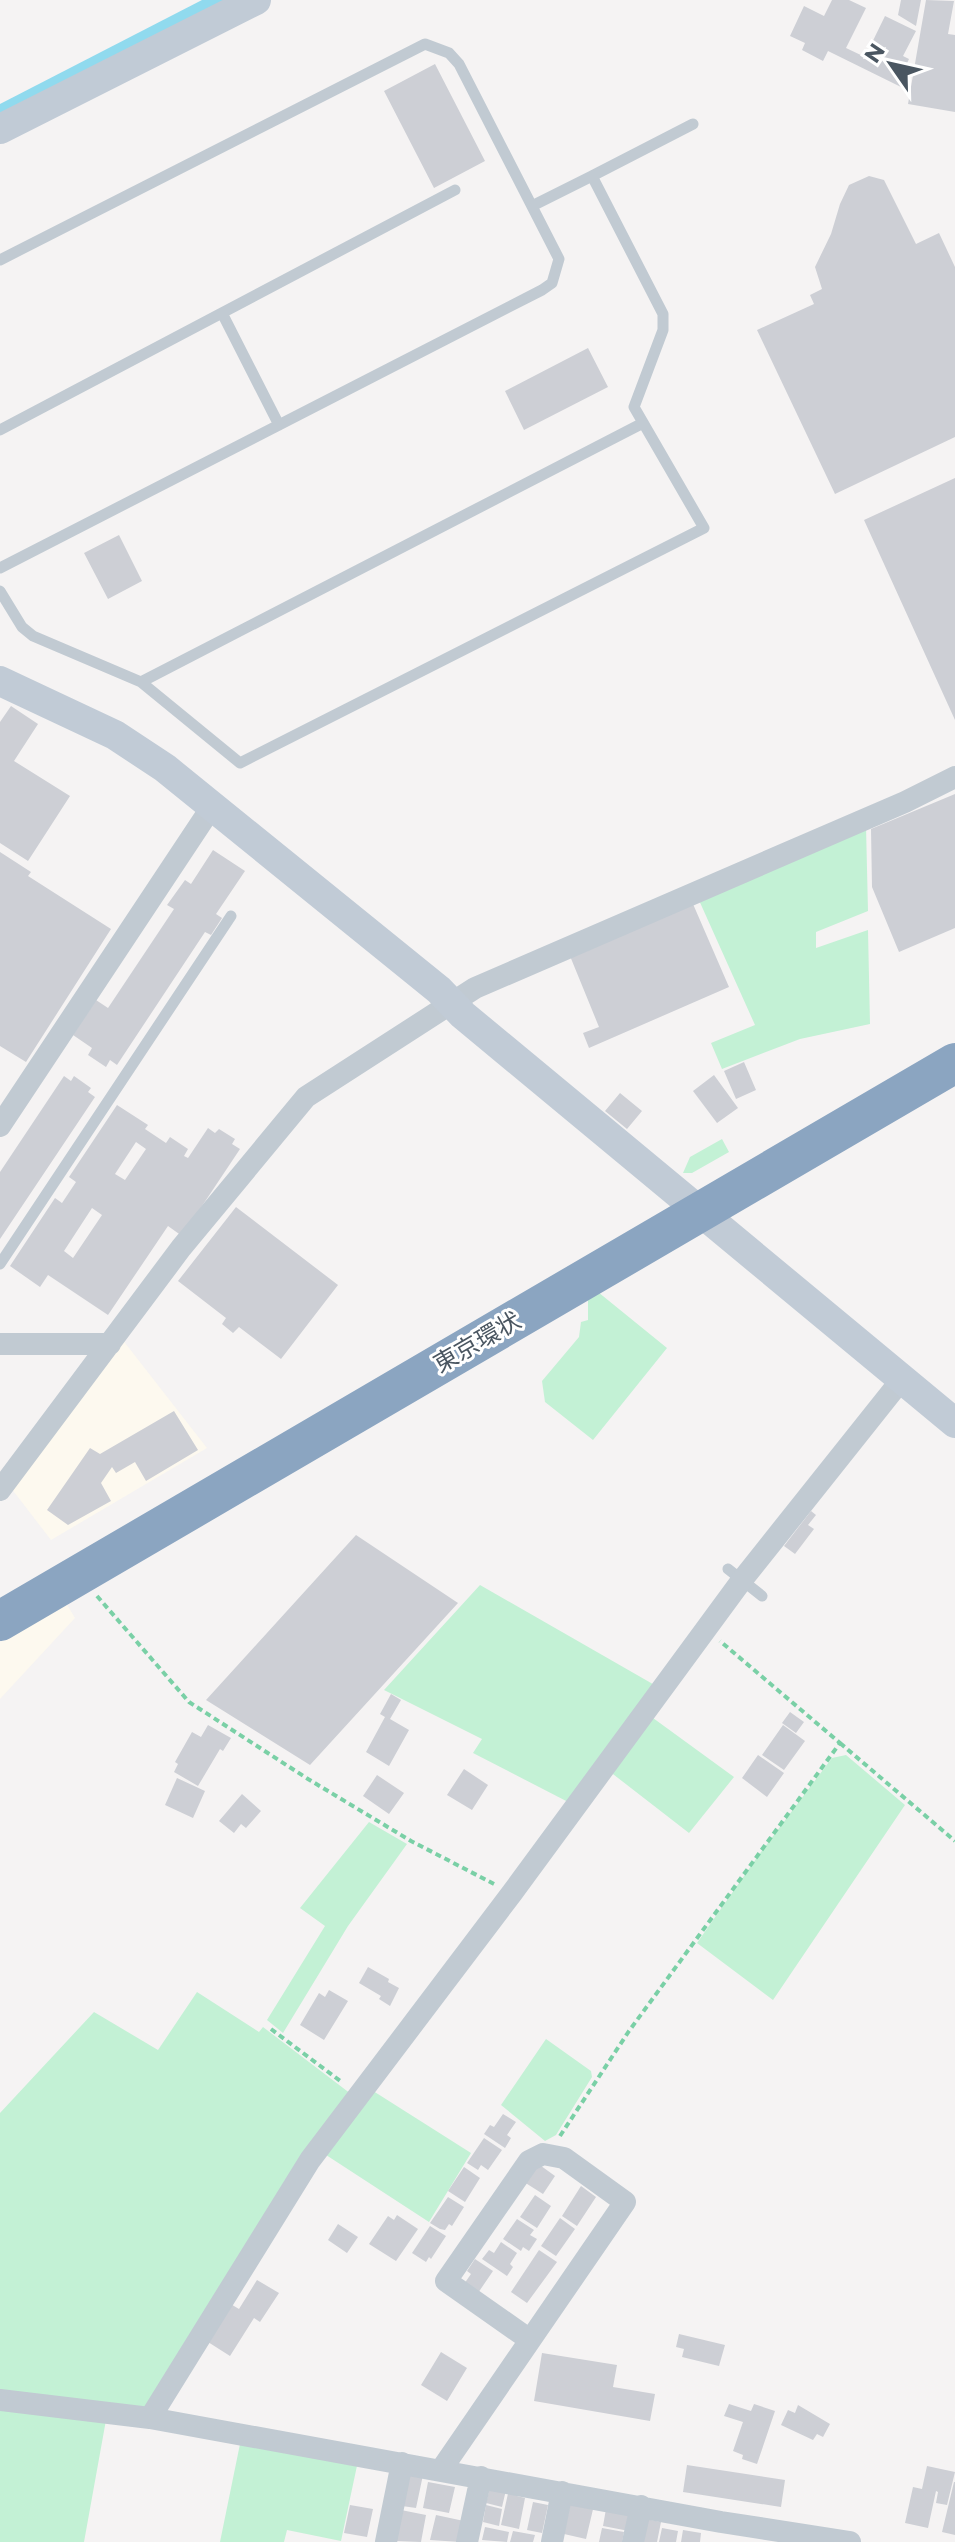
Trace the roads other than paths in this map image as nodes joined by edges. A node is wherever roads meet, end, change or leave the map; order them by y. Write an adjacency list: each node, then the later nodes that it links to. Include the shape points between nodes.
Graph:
1 (256, 0): 3 (street)
2 (693, 124): 4 (lane)
3 (0, 129)
4 (592, 176): 6 (lane); 9 (lane, via 663,314 663,330 634,407)
5 (455, 190): 8 (lane)
6 (532, 206): 7 (lane, via 459,64 449,53 425,44); 10 (lane, via 559,259 552,283)
7 (0, 260)
8 (222, 313): 10 (lane); 11 (lane)
9 (643, 423): 15 (lane); 15 (lane, via 704,528 240,763)
10 (279, 425): 12 (lane)
11 (0, 430)
12 (0, 568)
13 (0, 591): 15 (lane, via 33,636)
14 (0, 681): 17 (street, via 115,735)
15 (141, 682)
16 (955, 777): 19 (street)
17 (213, 805): 19 (street); 22 (street)
18 (231, 916): 24 (lane)
19 (450, 1002): 23 (street); 26 (street, via 306,1097 181,1248)
20 (955, 1034): 23 (highway, 東京環状)
21 (955, 1063): 23 (highway, 東京環状)
22 (0, 1126)
23 (690, 1203): 27 (street); 31 (highway, 東京環状); 33 (highway, 東京環状)
24 (0, 1264)
25 (0, 1344): 26 (street)
26 (110, 1344): 29 (street)
27 (902, 1379): 28 (street); 30 (street)
28 (955, 1423)
29 (0, 1490)
30 (735, 1574): 32 (lane); 36 (street, via 706,1630 310,2160)
31 (0, 1591)
32 (762, 1596)
33 (0, 1621)
34 (530, 2340): 34 (street, via 625,2202 564,2158 548,2155 529,2161 446,2281); 38 (street)
35 (0, 2400): 36 (street)
36 (150, 2418): 37 (street)
37 (402, 2463): 38 (street); 43 (street)
38 (441, 2470): 39 (street)
39 (481, 2477): 40 (street); 44 (street)
40 (562, 2492): 41 (street); 45 (street)
41 (641, 2506): 42 (street); 46 (street)
42 (719, 2532): 47 (street)
43 (386, 2542)
44 (467, 2542)
45 (552, 2542)
46 (633, 2542)
47 (850, 2542)

